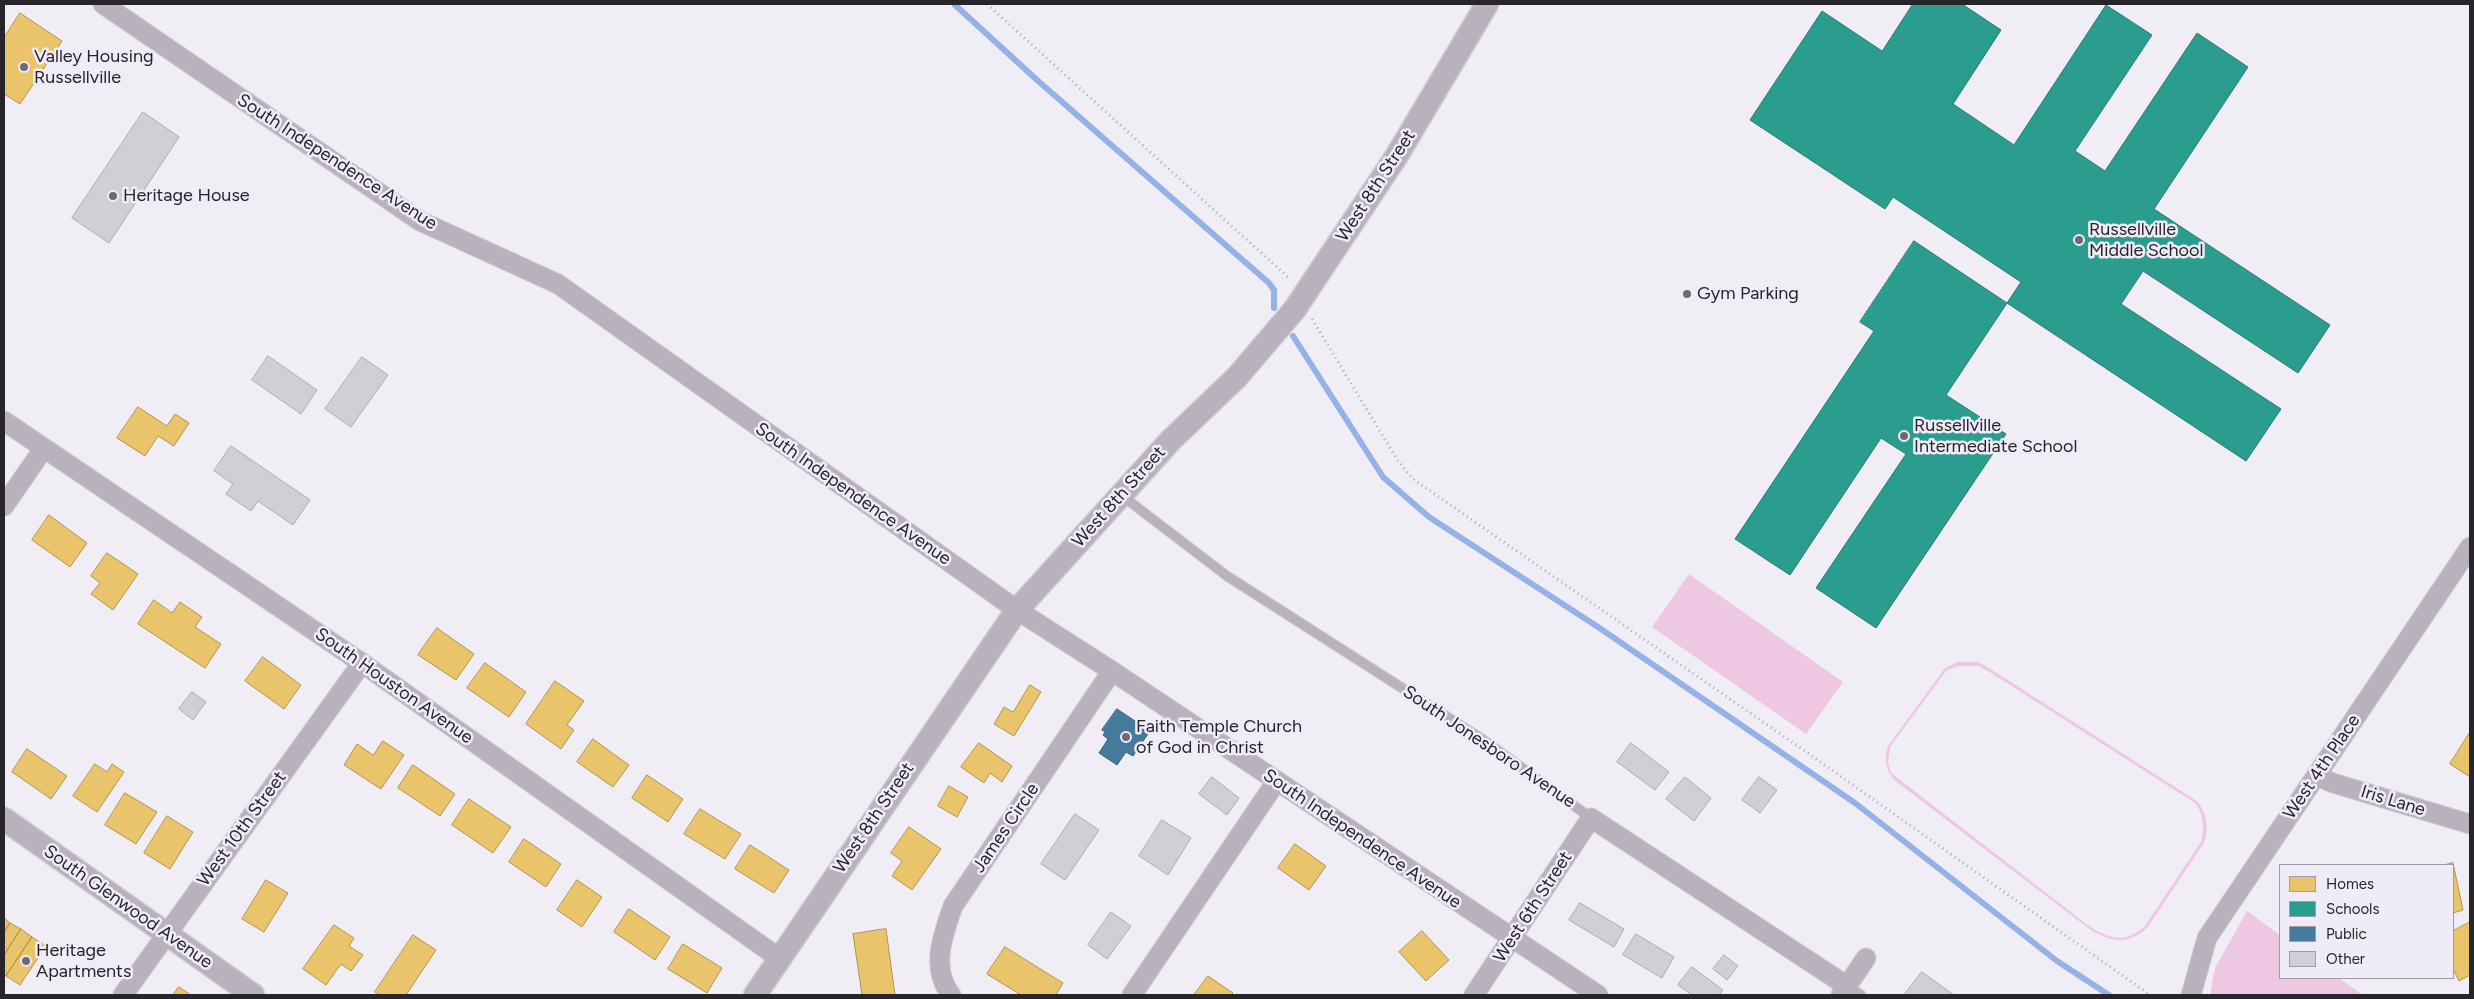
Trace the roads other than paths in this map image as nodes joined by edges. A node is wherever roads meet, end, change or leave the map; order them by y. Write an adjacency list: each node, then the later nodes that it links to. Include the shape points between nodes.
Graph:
1 (103, 4): 8 (street, South Independence Avenue, via 420,221 558,284)
2 (1487, 4): 5 (street, West 8th Street, via 1396,157 1301,299 1237,377 1170,440)
3 (4, 421): 4 (street, South Houston Avenue)
4 (44, 448): 6 (street); 9 (street, South Houston Avenue)
5 (1121, 495): 8 (street, West 8th Street); 14 (lane, South Jonesboro Avenue, via 1227,576 1452,720)
6 (4, 506)
7 (2470, 548): 11 (street, West 4th Place)
8 (1016, 610): 10 (street, South Independence Avenue); 18 (street, West 8th Street)
9 (362, 663): 16 (street, West 10th Street); 18 (street, South Houston Avenue)
10 (1112, 671): 12 (street, South Independence Avenue); 24 (street, James Circle, via 953,906 938,954 945,987)
11 (2316, 776): 15 (street, Iris Lane); 28 (street, West 4th Place, via 2207,938)
12 (1276, 782): 17 (street, South Independence Avenue); 25 (street)
13 (4, 818): 16 (street, South Glenwood Avenue)
14 (1591, 818): 17 (street, West 6th Street); 20 (street, South Jonesboro Avenue)
15 (2470, 824)
16 (166, 934): 21 (street, West 10th Street); 22 (street, South Glenwood Avenue)
17 (1512, 939): 26 (street, West 6th Street); 27 (street, South Independence Avenue)
18 (779, 958): 23 (street, West 8th Street)
19 (1866, 958): 20 (street)
20 (1850, 992)
21 (123, 995)
22 (254, 995)
23 (755, 995)
24 (951, 995)
25 (1132, 995)
26 (1474, 995)
27 (1598, 995)
28 (2191, 995)

